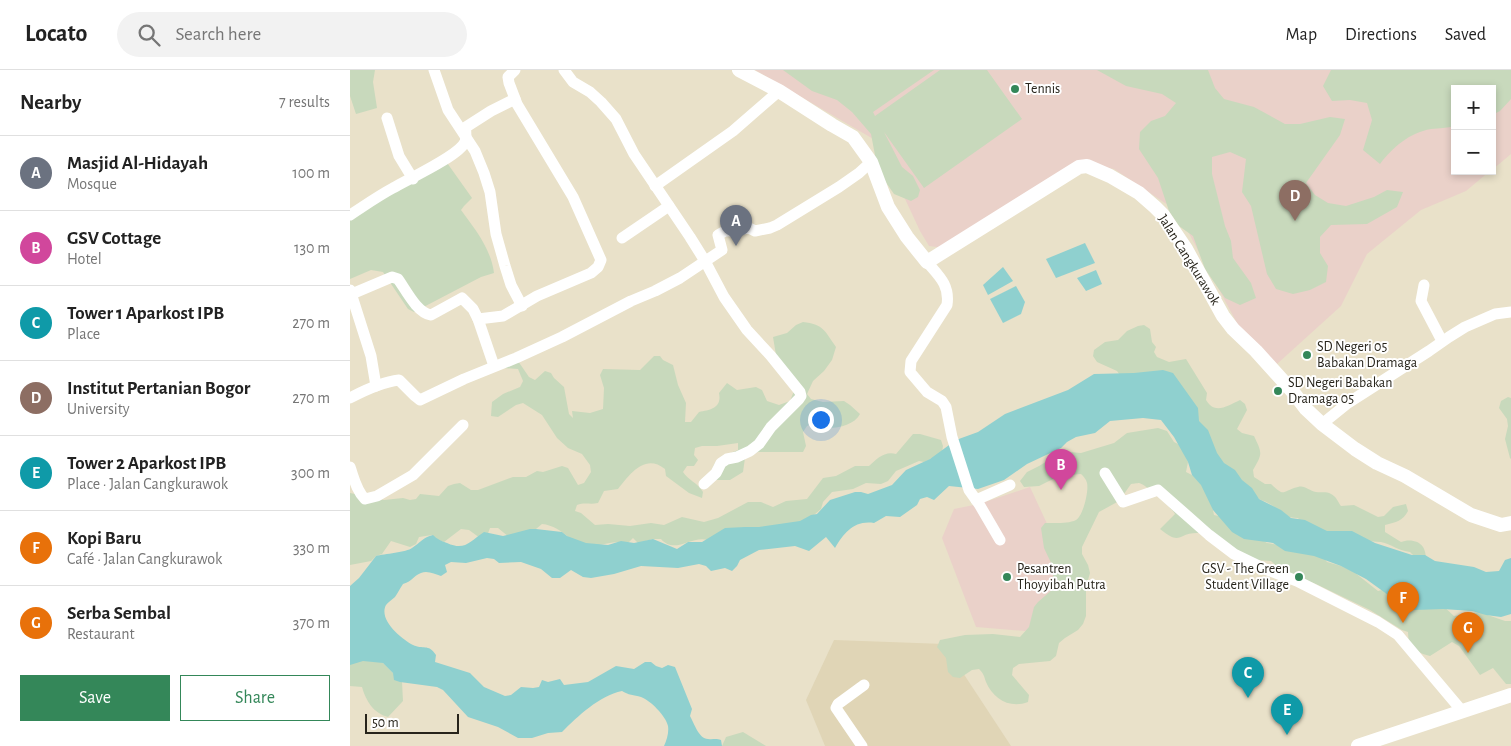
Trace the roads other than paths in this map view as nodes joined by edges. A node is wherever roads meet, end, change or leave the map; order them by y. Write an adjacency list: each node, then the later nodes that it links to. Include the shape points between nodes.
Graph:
1 (434, 70): 8 (street, via 448,110)
2 (515, 70): 6 (street, via 508,76 508,83)
3 (564, 70): 11 (street, via 573,82 590,92 616,119)
4 (739, 70): 5 (street)
5 (779, 92): 9 (street, via 853,137); 11 (street, via 733,132)
6 (515, 99): 8 (street, via 466,127); 19 (street, via 573,197 601,260 591,272)
7 (387, 118): 10 (street, via 400,156)
8 (466, 138): 10 (street, via 464,144 448,157); 19 (street, via 488,186 505,266)
9 (871, 162): 15 (street, via 839,187 770,228 725,230 718,235 722,250); 16 (street, via 888,207)
10 (413, 179): 13 (street)
11 (655, 186): 12 (street)
12 (669, 206): 14 (street); 15 (street)
13 (350, 215)
14 (622, 238)
15 (705, 261): 23 (street, via 656,291); 30 (street, via 743,324 801,396 758,444 721,463)
16 (927, 262): 26 (street, Jalan Cangkurawok, via 1079,167 1097,169 1139,193 1159,211 1186,249 1223,316); 32 (street, via 944,282 949,295 947,305 911,361 910,372 946,407 969,490)
17 (1424, 285): 22 (street, via 1421,301)
18 (351, 292): 21 (street, via 392,277 398,278 425,314 431,315 462,298); 24 (street, via 371,356)
19 (522, 306): 21 (street, via 499,318)
20 (1511, 312): 22 (street, via 1495,314)
21 (478, 318): 23 (street)
22 (1442, 341): 26 (street)
23 (494, 366): 24 (street, via 420,400 400,380)
24 (376, 386): 25 (street)
25 (350, 398)
26 (1322, 424): 33 (street, Jalan Cangkurawok, via 1377,463 1471,514 1500,525)
27 (463, 425): 28 (street, via 413,475 377,496 363,497)
28 (350, 467)
29 (1105, 473): 37 (street, via 1123,502 1158,490 1234,554 1298,581 1398,635)
30 (704, 484)
31 (1010, 485): 32 (street)
32 (976, 500): 34 (street)
33 (1511, 523)
34 (1000, 540)
35 (864, 686): 38 (street, via 836,708)
36 (1511, 695): 37 (street)
37 (1462, 711): 39 (street)
38 (862, 746)
39 (1358, 746)

